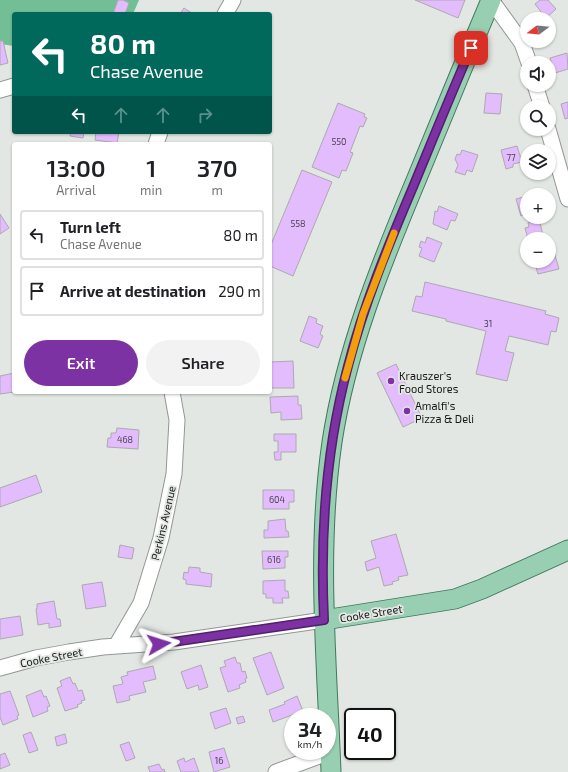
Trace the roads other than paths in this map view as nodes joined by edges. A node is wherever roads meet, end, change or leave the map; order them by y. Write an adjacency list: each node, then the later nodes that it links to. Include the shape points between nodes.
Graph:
1 (233, 0): 3 (street)
2 (491, 0): 4 (street, via 522,43); 11 (main road, via 384,256 347,367 328,470 322,569)
3 (227, 12)
4 (526, 56)
5 (12, 87): 6 (street)
6 (0, 90)
7 (550, 136): 8 (street)
8 (568, 199)
9 (172, 394): 12 (street, Perkins Avenue, via 177,420 174,474 161,538 141,603)
10 (568, 550): 11 (main road, Cooke Street, via 455,599)
11 (324, 620): 12 (street, Cooke Street, via 174,642); 14 (main road)
12 (116, 646): 13 (street, Cooke Street, via 51,655)
13 (0, 668)
14 (328, 708)
15 (308, 760): 17 (street)
16 (330, 760): 18 (main road)
17 (276, 772)
18 (331, 772)

